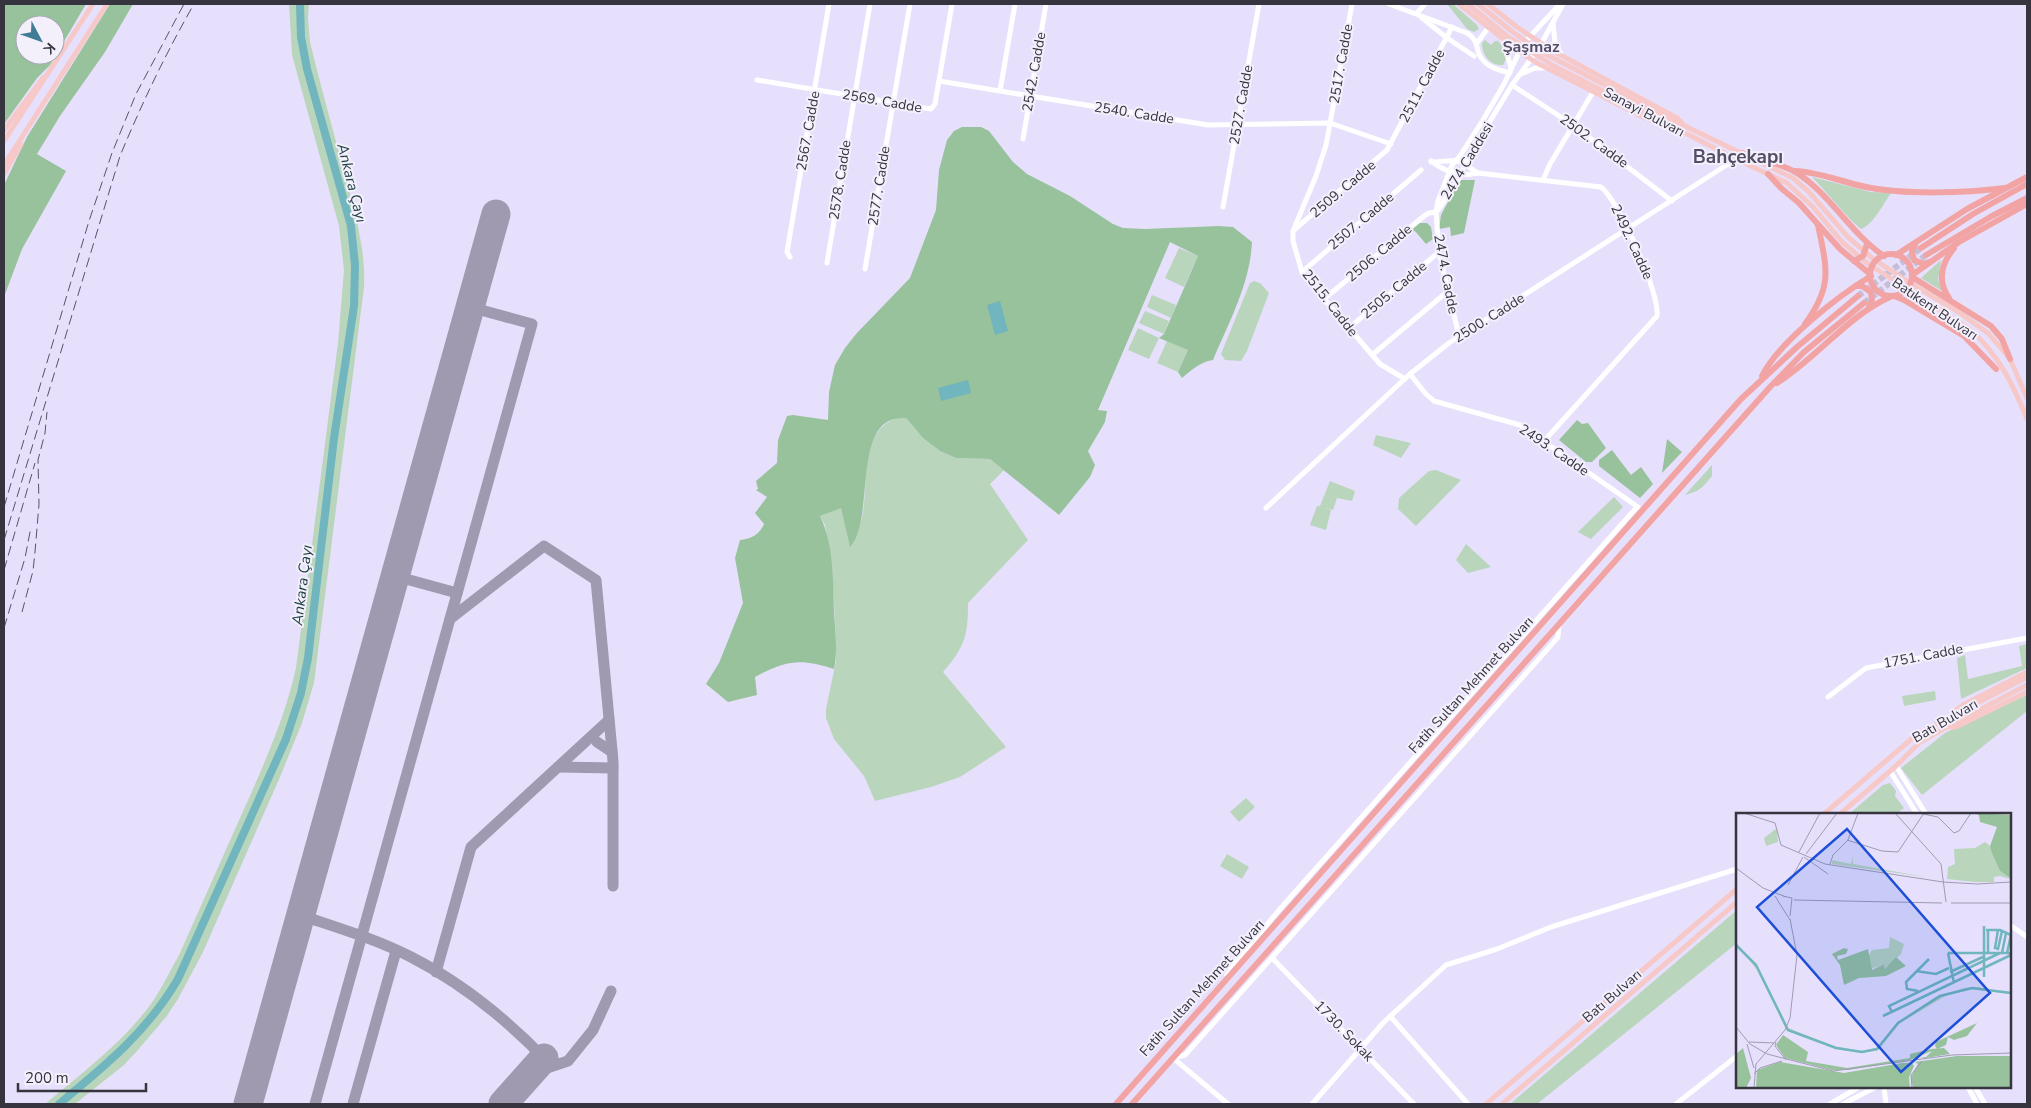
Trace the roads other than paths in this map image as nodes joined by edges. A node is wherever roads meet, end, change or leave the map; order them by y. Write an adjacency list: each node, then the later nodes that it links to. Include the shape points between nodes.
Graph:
1 (93, 4): 33 (main road)
2 (107, 4): 46 (main road)
3 (829, 4): 40 (street, 2567. Cadde)
4 (870, 4): 44 (street, 2578. Cadde)
5 (910, 4): 45 (street, 2577. Cadde)
6 (952, 4): 38 (street, 2569. Cadde)
7 (1015, 4): 41 (street)
8 (1046, 4): 43 (street, 2542. Cadde)
9 (1260, 4): 48 (street, 2527. Cadde)
10 (1352, 4): 47 (street, 2517. Cadde)
11 (1389, 4): 18 (street)
12 (1425, 4): 18 (street)
13 (1459, 4): 22 (main road)
14 (1468, 4): 52 (main road, Sanayi Bulvarı, via 1528,51)
15 (1478, 4): 50 (main road, Sanayi Bulvarı, via 1540,51)
16 (1488, 4): 20 (main road)
17 (1562, 4): 19 (street, 2474 Caddesi); 23 (street, 2474 Caddesi)
18 (1417, 14): 21 (street); 24 (street)
19 (1553, 22): 27 (street, 2474 Caddesi); 30 (street, via 1555,42)
20 (1512, 23): 23 (main road); 25 (main road, via 1514,32)
21 (1452, 27): 24 (street, 2511. Cadde); 26 (street, via 1468,33)
22 (1488, 28): 25 (main road); 26 (street)
23 (1530, 36): 27 (main road); 28 (street, 2474 Caddesi)
24 (1447, 38): 29 (street); 55 (street, 2511. Cadde)
25 (1503, 40): 28 (main road); 34 (street)
26 (1477, 43): 34 (street, via 1480,56 1488,65 1498,71)
27 (1542, 43): 30 (main road); 31 (street, 2474 Caddesi)
28 (1520, 52): 31 (main road); 34 (street, 2474 Caddesi)
29 (1474, 56)
30 (1562, 56): 35 (main road, via 1552,62); 50 (main road, via 1677,118)
31 (1531, 59): 32 (main road); 36 (street, 2474 Caddesi)
32 (1548, 68): 35 (main road); 36 (street, via 1532,69)
33 (50, 71): 51 (main road); 54 (main road)
34 (1511, 71): 58 (street, 2474 Caddesi)
35 (1554, 72): 42 (main road)
36 (1519, 75): 39 (street, 2474 Caddesi)
37 (757, 80): 40 (street, 2569. Cadde)
38 (939, 80): 41 (street, 2540. Cadde); 45 (street, 2569. Cadde, via 935,104 931,109)
39 (1512, 85): 49 (street, 2502. Cadde); 59 (street, 2474 Caddesi)
40 (815, 89): 44 (street, 2569. Cadde); 87 (street, 2567. Cadde, via 787,252)
41 (1000, 91): 43 (street, 2540. Cadde)
42 (1593, 92): 49 (street); 52 (main road, via 1645,118)
43 (1030, 96): 48 (street, 2540. Cadde, via 1208,125); 53 (street, 2542. Cadde)
44 (854, 97): 45 (street, 2569. Cadde); 91 (street, 2578. Cadde)
45 (893, 103): 92 (street, 2577. Cadde)
46 (33, 120): 60 (main road); 64 (main road)
47 (1330, 123): 48 (street, 2540. Cadde); 55 (street); 78 (street, via 1320,164)
48 (1238, 125): 75 (street, 2527. Cadde)
49 (1573, 125): 69 (street); 73 (street, 2502. Cadde)
50 (1684, 126): 56 (main road, Sanayi Bulvarı)
51 (4, 130)
52 (1679, 130): 57 (main road, Sanayi Bulvarı)
53 (1023, 139)
54 (4, 141)
55 (1391, 144): 78 (street, 2509. Cadde, via 1383,155)
56 (1742, 153): 67 (highway)
57 (1736, 160): 65 (main road, Sanayi Bulvarı); 73 (street, 2500. Cadde)
58 (1455, 161): 59 (street); 62 (street, 2474 Caddesi); 62 (street, via 1431,162)
59 (1464, 164): 63 (street); 66 (street, 2474 Caddesi)
60 (4, 165)
61 (1421, 170): 93 (street, 2507. Cadde)
62 (1449, 171): 66 (street); 76 (street, 2474 Caddesi)
63 (1478, 173): 66 (street); 69 (street, 2492. Cadde)
64 (4, 174)
65 (1768, 174): 77 (highway); 95 (main road, Sanayi Bulvarı, via 1787,183 1852,251)
66 (1460, 175): 76 (street, 2474 Caddesi)
67 (1794, 175): 71 (highway, via 1806,171 1867,188 1895,190 1952,192); 82 (highway, via 1825,197); 109 (main road, Batıkent Bulvarı, via 1857,246 1974,322)
68 (2027, 177): 71 (highway)
69 (1543, 180): 79 (street, 2492. Cadde, via 1601,187 1611,197)
70 (2027, 184): 83 (highway)
71 (2005, 188): 80 (highway)
72 (2027, 198): 86 (highway)
73 (1672, 201): 79 (street, 2500. Cadde)
74 (2027, 204): 81 (highway)
75 (1223, 207)
76 (1436, 212): 84 (street, 2474. Cadde); 101 (street, 2506. Cadde, via 1429,212)
77 (1818, 224): 90 (highway); 105 (highway, via 1826,280 1820,303)
78 (1293, 230): 93 (street, 2515. Cadde)
79 (1627, 230): 106 (street, 2500. Cadde); 116 (street, 2492. Cadde, via 1648,274 1657,316)
80 (1921, 239): 85 (highway); 89 (highway, via 1912,251 1914,260 1924,264)
81 (1959, 242): 89 (highway); 102 (highway, via 1948,256 1942,272 1942,283)
82 (1868, 244): 88 (highway); 90 (highway, via 1864,256)
83 (1921, 248)
84 (1439, 252): 98 (street, 2474. Cadde); 104 (street, 2505. Cadde)
85 (1896, 255): 88 (highway); 96 (highway, via 1908,263)
86 (1926, 255)
87 (790, 256)
88 (1884, 256): 94 (highway, via 1873,264)
89 (1935, 259): 96 (highway)
90 (1854, 261): 94 (highway)
91 (827, 263)
92 (865, 269)
93 (1302, 272): 101 (street, 2515. Cadde)
94 (1870, 275): 97 (highway); 100 (highway, via 1874,288)
95 (1886, 276): 107 (main road, Batıkent Bulvarı, via 1971,330)
96 (1912, 276): 100 (highway, via 1907,289); 102 (highway)
97 (1853, 287): 103 (highway, via 1862,286 1871,292 1872,300); 105 (highway)
98 (1448, 291): 106 (street, 2474. Cadde); 108 (street)
99 (1858, 296): 113 (highway, Fatih Sultan Mehmet Bulvarı)
100 (1893, 296): 103 (highway, Fatih Sultan Mehmet Bulvarı); 110 (highway, via 1964,336)
101 (1324, 299): 104 (street, 2515. Cadde)
102 (1952, 301): 109 (highway, via 1991,326 2002,340)
103 (1866, 306): 120 (highway, Fatih Sultan Mehmet Bulvarı, via 1804,352)
104 (1349, 328): 108 (street, 2515. Cadde)
105 (1799, 332): 113 (highway, via 1767,366)
106 (1459, 336): 111 (street, 2500. Cadde)
107 (1990, 348): 110 (main road); 115 (main road, Batıkent Bulvarı)
108 (1372, 355): 112 (street, 2515. Cadde)
109 (2010, 359): 114 (main road, Batıkent Bulvarı)
110 (1996, 369)
111 (1410, 374): 112 (street, 2500. Cadde); 116 (street, 2493. Cadde, via 1434,401 1515,423)
112 (1405, 379): 118 (street, 2500. Cadde)
113 (1761, 380): 119 (highway, Fatih Sultan Mehmet Bulvarı)
114 (2027, 398)
115 (2027, 419)
116 (1544, 441): 117 (street, 2493. Cadde)
117 (1637, 506): 119 (street, 2493. Cadde); 143 (street, via 1280,909 1238,959)
118 (1266, 508)
119 (1643, 511): 143 (highway, Fatih Sultan Mehmet Bulvarı)
120 (1559, 624): 139 (street, via 1558,637 1546,652); 141 (highway, Fatih Sultan Mehmet Bulvarı)
121 (2027, 638): 126 (street, 1751. Cadde, via 1866,668)
122 (2027, 672): 127 (main road, via 1962,705)
123 (2027, 677): 127 (main road, Batı Bulvarı)
124 (2027, 686): 128 (main road, Batı Bulvarı)
125 (2027, 692): 128 (main road, via 1956,727)
126 (1828, 697)
127 (1953, 715): 131 (main road, Batı Bulvarı, via 1916,735)
128 (1945, 728): 129 (main road, Batı Bulvarı, via 1920,742)
129 (1896, 766): 130 (main road, Batı Bulvarı); 134 (street)
130 (1890, 771): 132 (main road, Batı Bulvarı); 133 (street)
131 (1825, 813)
132 (1841, 813)
133 (1916, 813)
134 (1925, 813)
135 (1736, 869): 144 (street, via 1551,927 1446,965)
136 (1736, 890): 161 (main road, Batı Bulvarı)
137 (1736, 903): 162 (main road, Batı Bulvarı)
138 (2011, 925): 140 (street)
139 (1298, 928): 141 (street); 142 (street)
140 (2027, 937)
141 (1272, 946): 147 (highway, Fatih Sultan Mehmet Bulvarı)
142 (1272, 958): 145 (street, 1730. Sokak); 147 (street, via 1185,1054)
143 (1218, 989): 155 (highway, Fatih Sultan Mehmet Bulvarı)
144 (1390, 1016): 145 (street); 160 (street)
145 (1362, 1048): 158 (street); 159 (street, 1730. Sokak)
146 (1736, 1057): 163 (street)
147 (1173, 1058): 156 (highway, Fatih Sultan Mehmet Bulvarı); 157 (street)
148 (1846, 1088): 154 (street)
149 (1858, 1088): 154 (street)
150 (1874, 1088): 165 (street)
151 (1884, 1088): 166 (street)
152 (1969, 1088): 167 (street)
153 (1976, 1088): 168 (street)
154 (1846, 1094): 164 (street)
155 (1116, 1104)
156 (1132, 1104)
157 (1228, 1104)
158 (1312, 1104)
159 (1414, 1104)
160 (1468, 1104)
161 (1486, 1104)
162 (1502, 1104)
163 (1676, 1104)
164 (1830, 1104)
165 (1843, 1104)
166 (1886, 1104)
167 (1977, 1104)
168 (1985, 1104)

